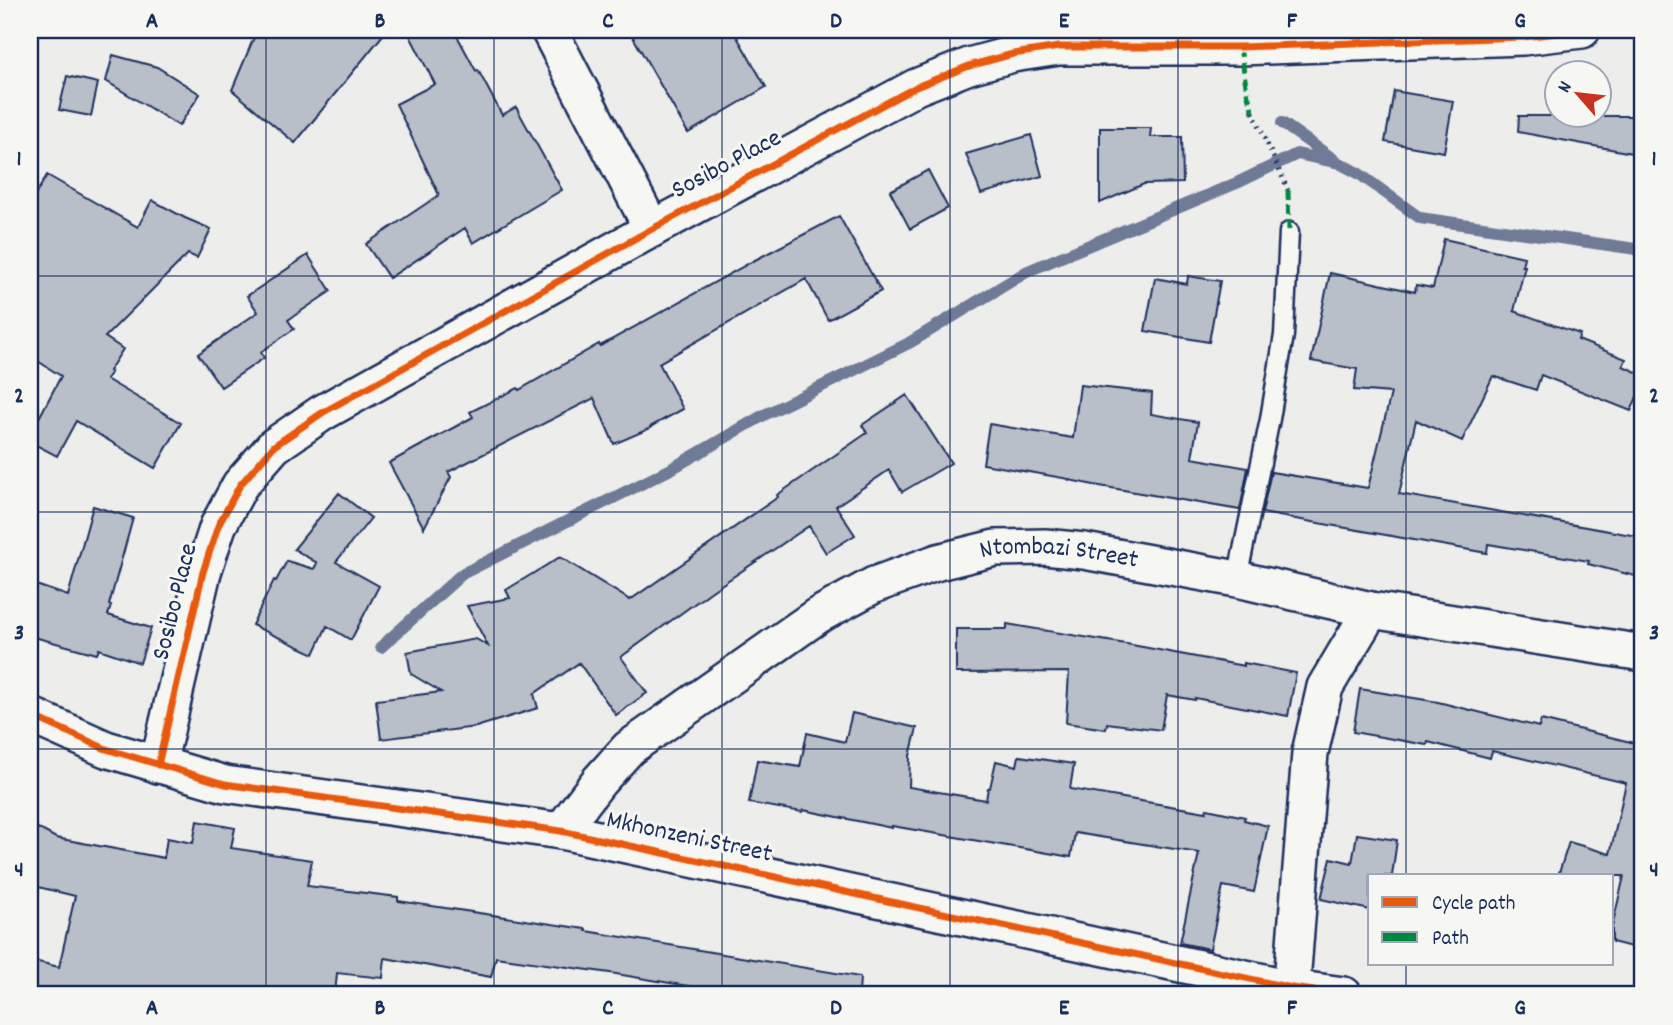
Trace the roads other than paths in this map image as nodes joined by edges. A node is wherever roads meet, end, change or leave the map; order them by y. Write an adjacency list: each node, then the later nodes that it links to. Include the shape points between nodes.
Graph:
1 (549, 30): 3 (street)
2 (1582, 30): 3 (street, Sosibo Place, via 1524,37 1240,47 1059,47 1013,54 916,88)
3 (652, 229): 9 (street, Sosibo Place, via 321,413 274,446 240,485 218,526)
4 (1289, 232): 5 (lane, via 1282,347)
5 (1237, 579): 6 (street, Ntombazi Street); 10 (street, Ntombazi Street, via 1045,547 995,548 874,585 817,616 629,748)
6 (1371, 610): 7 (street, Ntombazi Street); 11 (street, via 1325,687 1310,753)
7 (1643, 653)
8 (30, 715): 9 (street, Mkhonzeni Street, via 106,749)
9 (158, 765): 10 (street, Mkhonzeni Street, via 225,783)
10 (561, 831): 11 (street, Mkhonzeni Street)
11 (1291, 992): 12 (street, Mkhonzeni Street)
12 (1344, 995)

